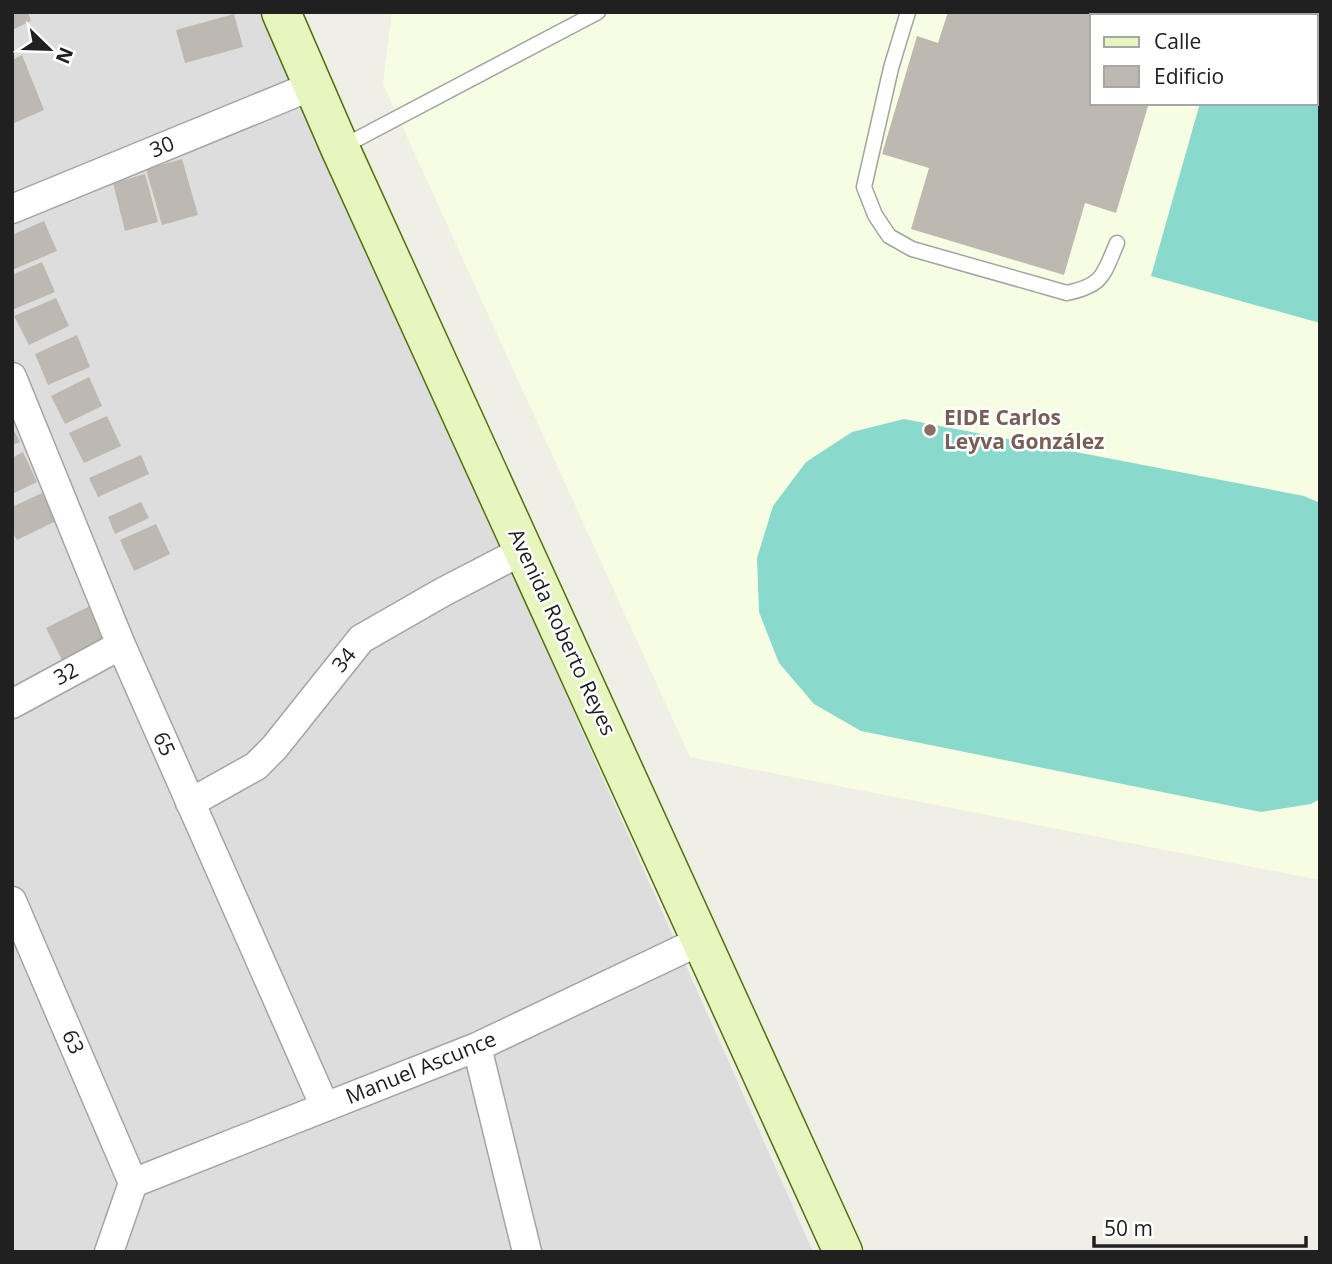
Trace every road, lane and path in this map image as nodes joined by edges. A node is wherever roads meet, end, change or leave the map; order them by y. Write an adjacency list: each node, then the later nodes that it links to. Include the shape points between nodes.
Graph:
1 (281, 12): 4 (main road, Avenida Roberto Reyes)
2 (598, 12): 5 (lane)
3 (908, 12): 7 (lane, via 864,187 889,236 912,248 1068,293 1087,289 1102,278)
4 (312, 86): 5 (main road, Avenida Roberto Reyes); 6 (street, 30)
5 (341, 148): 9 (main road, Avenida Roberto Reyes)
6 (12, 209)
7 (1117, 243)
8 (12, 377): 10 (street, 65)
9 (524, 550): 12 (street, 34, via 361,639 256,766); 14 (main road, Avenida Roberto Reyes)
10 (121, 645): 11 (street, 32); 12 (street, 65)
11 (12, 704)
12 (190, 803): 16 (street, 65)
13 (12, 901): 17 (street, 63)
14 (702, 940): 15 (street, Manuel Ascunce); 20 (main road, Avenida Roberto Reyes)
15 (477, 1047): 16 (street, Manuel Ascunce); 19 (street)
16 (325, 1107): 17 (street, Manuel Ascunce)
17 (133, 1183): 18 (street)
18 (109, 1252)
19 (527, 1252)
20 (843, 1252)

